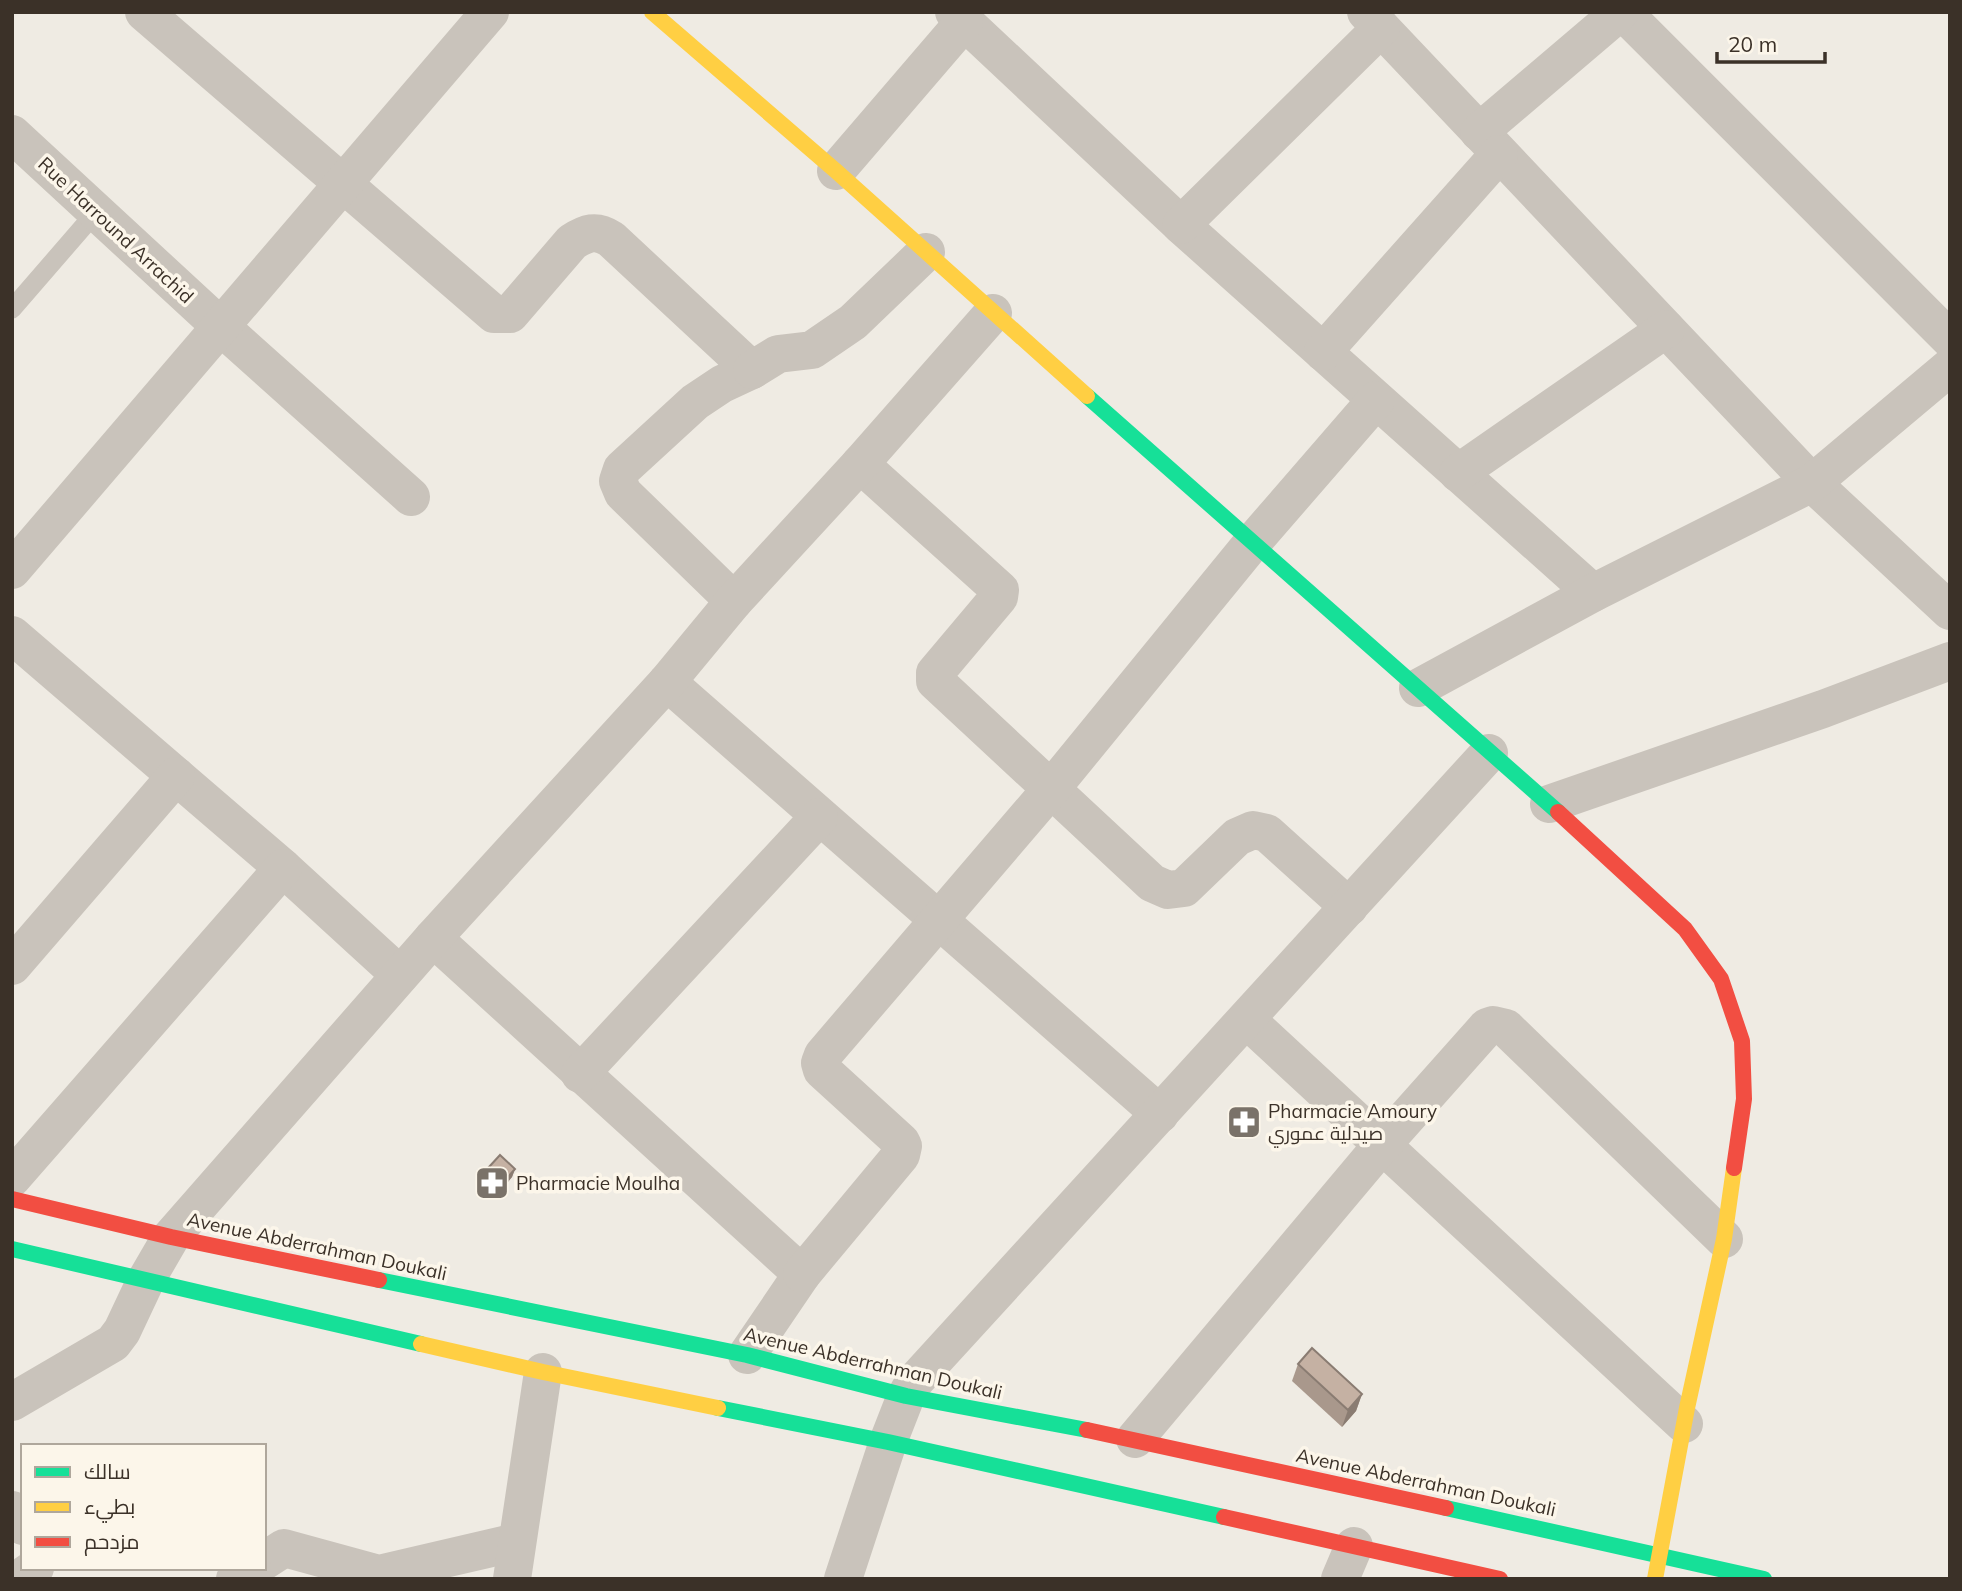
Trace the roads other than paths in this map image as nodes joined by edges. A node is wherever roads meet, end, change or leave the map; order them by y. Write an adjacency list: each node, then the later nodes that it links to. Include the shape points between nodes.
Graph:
1 (144, 12): 10 (street)
2 (490, 12): 10 (street)
3 (1622, 12): 8 (street); 18 (street)
4 (668, 17): 9 (main road)
5 (959, 17): 9 (street); 12 (street)
6 (1374, 20): 8 (street); 12 (street)
7 (12, 134): 11 (street, Rue Harround Arrachid)
8 (1489, 143): 17 (street); 19 (street)
9 (836, 171): 13 (main road)
10 (343, 186): 16 (street); 21 (street, via 494,314 510,314 572,242 593,232 604,235)
11 (96, 212): 14 (lane); 16 (street, Rue Harround Arrachid)
12 (1181, 225): 19 (street)
13 (926, 252): 15 (main road); 21 (street, via 853,322 812,350 778,354)
14 (12, 309)
15 (993, 313): 23 (street); 27 (main road)
16 (220, 326): 26 (street, Rue Harround Arrachid); 28 (street)
17 (1666, 329): 24 (street); 25 (street)
18 (1950, 339)
19 (1323, 352): 22 (street)
20 (1950, 367): 25 (street)
21 (752, 370): 30 (street, via 695,401 622,469 618,481 623,492)
22 (1376, 400): 24 (street); 27 (street)
23 (860, 464): 30 (street); 38 (street, via 1000,590 935,681)
24 (1458, 474): 29 (street)
25 (1812, 483): 29 (street); 31 (street)
26 (411, 497)
27 (1252, 543): 35 (main road); 38 (street)
28 (12, 569)
29 (1593, 593): 35 (street)
30 (734, 601): 34 (street)
31 (1950, 611)
32 (12, 635): 37 (street)
33 (1950, 661): 39 (street)
34 (667, 682): 40 (street); 44 (street)
35 (1418, 688): 36 (main road)
36 (1489, 753): 39 (main road); 42 (street)
37 (176, 776): 41 (street); 45 (street)
38 (1051, 789): 42 (street, via 1161,889 1184,888 1237,837 1260,830); 43 (street)
39 (1549, 804): 54 (main road, via 1685,929 1721,979 1742,1041 1744,1099)
40 (819, 817): 43 (street); 48 (street)
41 (283, 868): 46 (street); 51 (street)
42 (1349, 907): 47 (street)
43 (939, 921): 49 (street); 56 (street, via 821,1059 822,1070 903,1146 901,1155)
44 (433, 938): 46 (street); 48 (street)
45 (12, 966)
46 (400, 975): 53 (street)
47 (1247, 1020): 49 (street); 50 (street)
48 (580, 1074): 56 (street)
49 (1160, 1114): 60 (street, via 926,1368)
50 (1382, 1145): 54 (street, via 1487,1027 1501,1025); 62 (street); 63 (street)
51 (12, 1178)
52 (12, 1199): 53 (main road, Avenue Abderrahman Doukali)
53 (171, 1237): 57 (street); 58 (main road, Avenue Abderrahman Doukali)
54 (1724, 1239): 62 (main road)
55 (12, 1249): 57 (main road)
56 (802, 1274): 58 (street)
57 (146, 1280): 59 (main road); 61 (street, via 113,1343)
58 (747, 1355): 60 (main road, Avenue Abderrahman Doukali)
59 (543, 1371): 64 (main road); 67 (street)
60 (906, 1396): 63 (main road, Avenue Abderrahman Doukali); 64 (street)
61 (12, 1402)
62 (1685, 1424): 65 (main road)
63 (1135, 1439): 65 (main road, Avenue Abderrahman Doukali)
64 (888, 1442): 68 (main road); 70 (street)
65 (1660, 1555): 72 (main road); 73 (main road, Avenue Abderrahman Doukali)
66 (266, 1560): 69 (street, via 285,1548)
67 (514, 1560): 69 (street, via 379,1574)
68 (1347, 1562): 71 (main road)
69 (332, 1570)
70 (843, 1579)
71 (1500, 1579)
72 (1655, 1579)
73 (1764, 1579)

